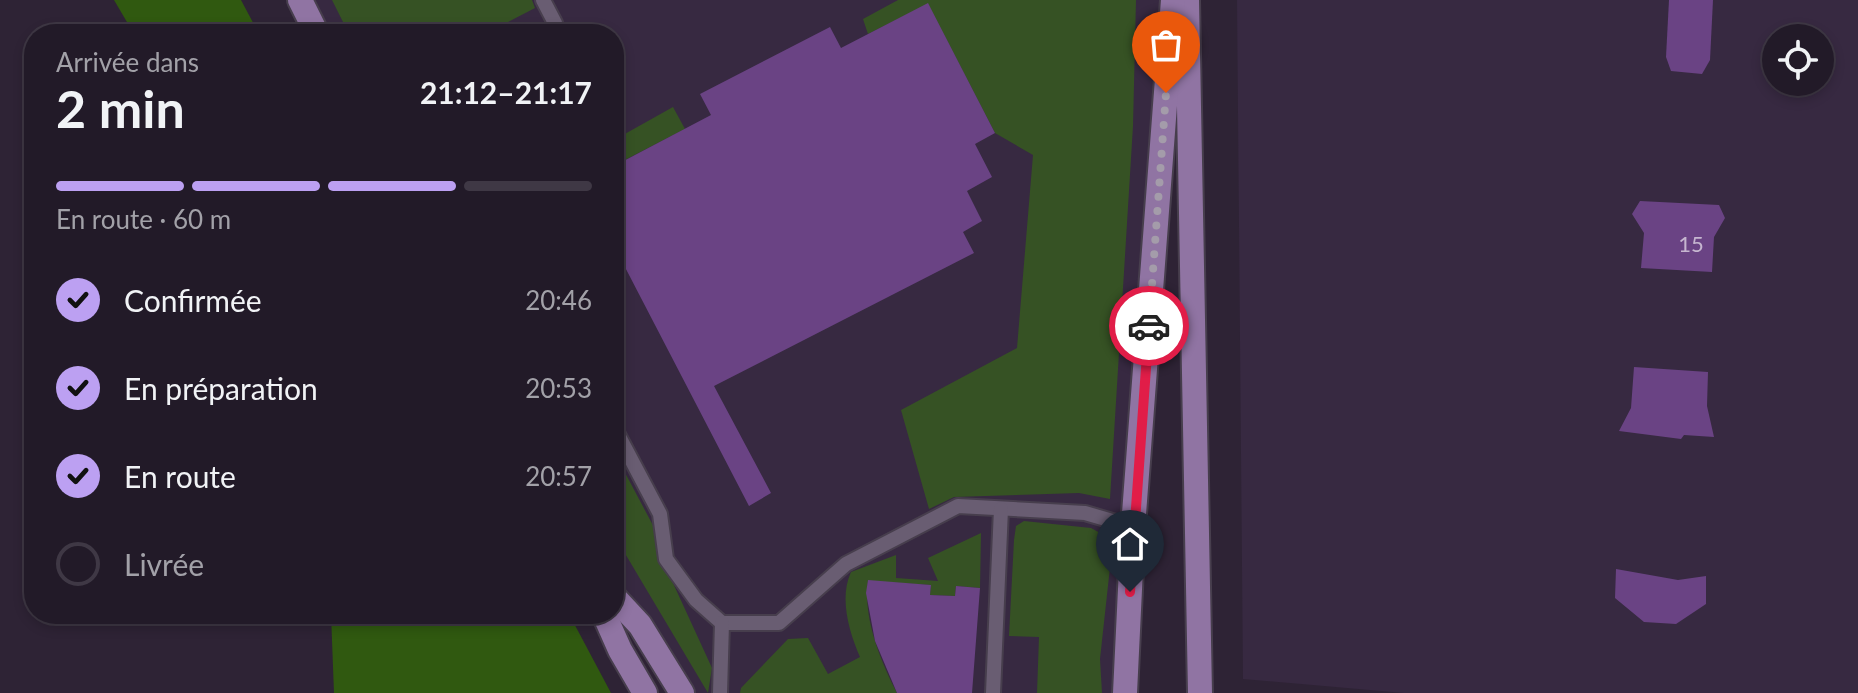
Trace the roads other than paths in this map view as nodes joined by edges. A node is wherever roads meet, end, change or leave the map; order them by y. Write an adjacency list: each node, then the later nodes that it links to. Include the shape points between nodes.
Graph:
1 (300, 0): 6 (main road)
2 (543, 0): 5 (lane)
3 (1173, 0): 9 (main road)
4 (1187, 0): 18 (main road)
5 (555, 23)
6 (312, 24)
7 (624, 446): 11 (lane, via 660,514 666,559 696,600)
8 (1001, 509): 9 (lane, via 1085,513); 11 (lane, via 958,506 846,564 779,623); 16 (lane)
9 (1133, 527): 17 (main road)
10 (624, 608): 14 (main road)
11 (722, 623): 15 (lane)
12 (608, 624): 13 (main road)
13 (645, 693)
14 (682, 693)
15 (720, 693)
16 (993, 693)
17 (1125, 693)
18 (1200, 693)

